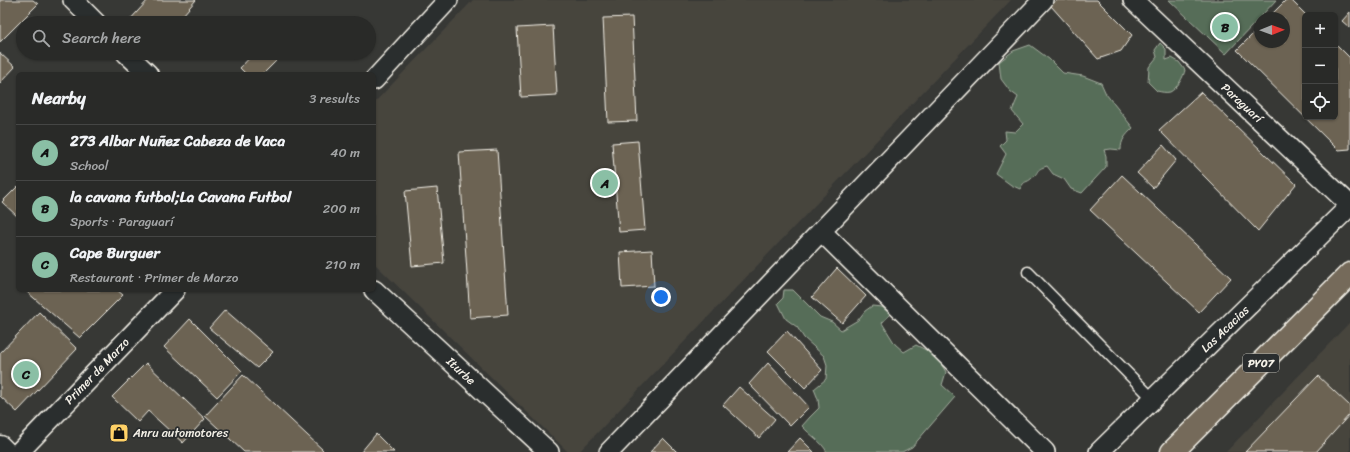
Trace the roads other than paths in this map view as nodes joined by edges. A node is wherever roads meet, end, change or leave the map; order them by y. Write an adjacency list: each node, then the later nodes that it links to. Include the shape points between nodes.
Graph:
1 (73, 0): 5 (street)
2 (448, 0): 8 (street)
3 (1043, 0): 10 (street)
4 (1133, 0): 9 (street, Paraguarí)
5 (89, 16)
6 (133, 60): 7 (street)
7 (146, 72)
8 (376, 78)
9 (1350, 206): 15 (street, Las Acacias)
10 (822, 232): 20 (street); 21 (street)
11 (1028, 272): 15 (lane)
12 (1350, 274): 23 (highway, PY07)
13 (173, 292): 18 (street, Primer de Marzo)
14 (376, 292): 19 (street, Iturbe)
15 (1154, 399): 22 (street, Las Acacias)
16 (0, 447): 17 (street)
17 (5, 452)
18 (19, 452)
19 (549, 452)
20 (609, 452)
21 (1045, 452)
22 (1099, 452)
23 (1172, 452)

